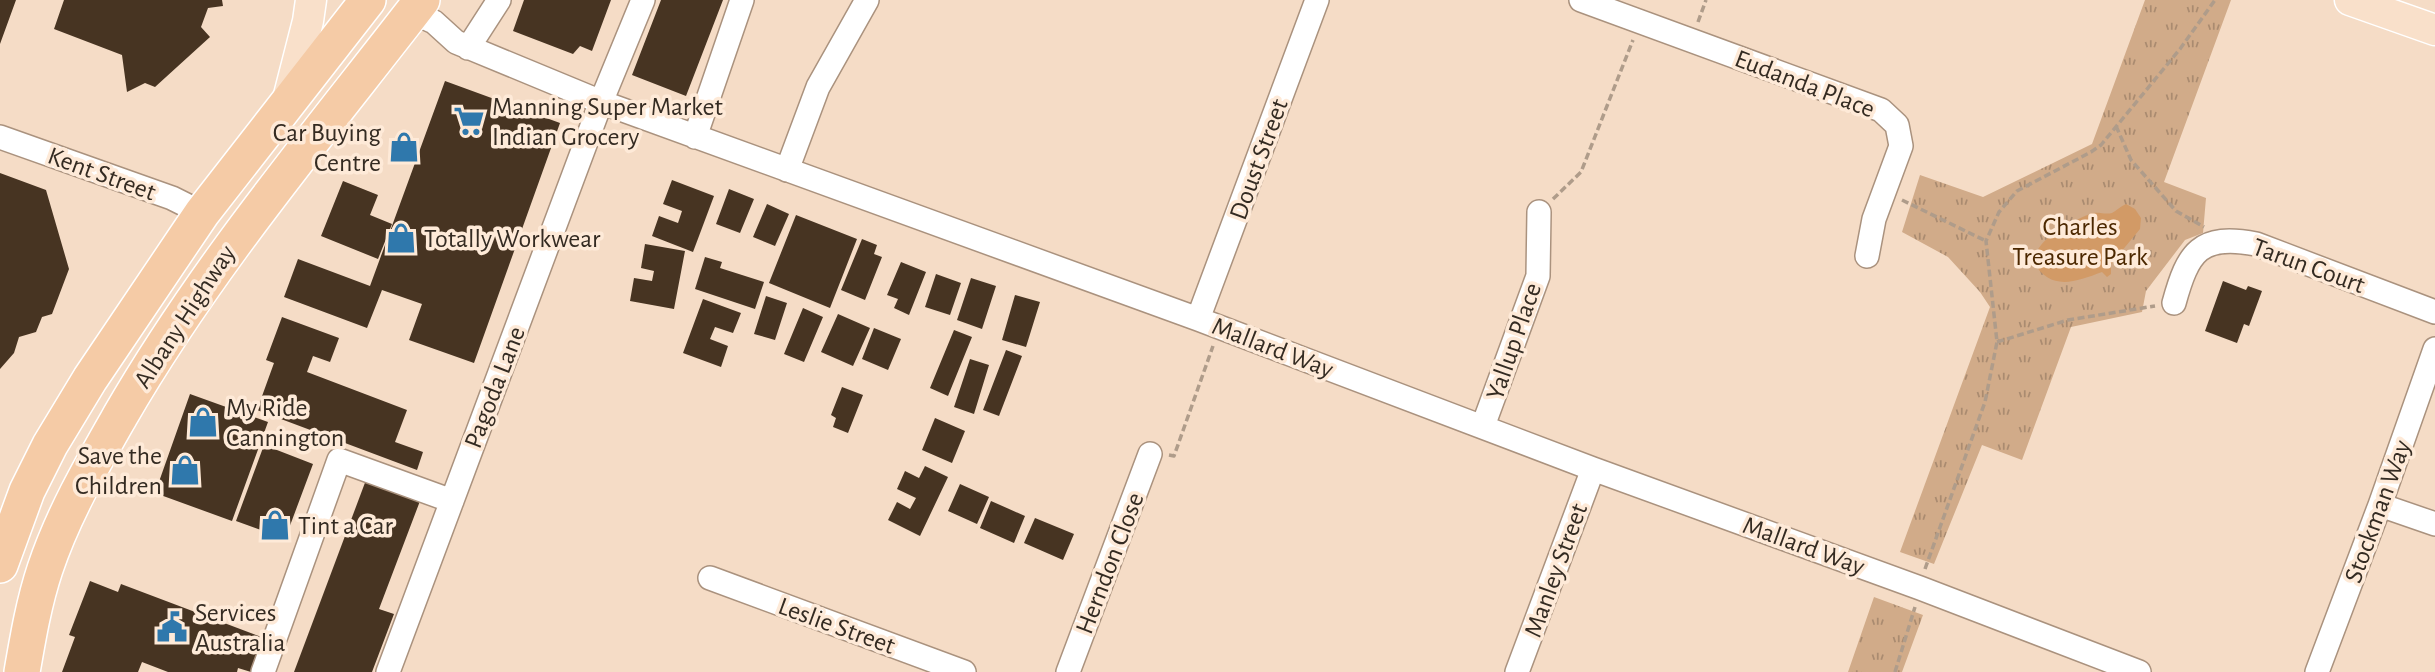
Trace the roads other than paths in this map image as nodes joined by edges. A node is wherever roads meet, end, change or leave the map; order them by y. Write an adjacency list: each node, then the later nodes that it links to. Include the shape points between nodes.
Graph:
1 (311, 0): 14 (main road)
2 (368, 0): 14 (highway, Albany Highway)
3 (499, 0): 12 (street)
4 (643, 0): 13 (street, Pagoda Lane)
5 (742, 0): 16 (street)
6 (867, 0): 17 (street, via 818,87)
7 (1317, 0): 23 (street, Doust Street)
8 (1581, 0): 20 (street, Eudanda Place, via 1881,110 1897,125 1901,146 1874,219)
9 (2350, 0): 11 (main road)
10 (409, 4): 12 (street, Mallard Way); 33 (highway, Albany Highway, via 240,232 148,368 60,530 45,568)
11 (2435, 30)
12 (462, 45): 13 (street, Mallard Way)
13 (601, 102): 16 (street, Mallard Way); 28 (street, Pagoda Lane)
14 (287, 103): 19 (highway, Albany Highway)
15 (0, 136): 19 (street, Kent Street)
16 (695, 137): 17 (street, Mallard Way)
17 (787, 170): 23 (street, Mallard Way)
18 (1539, 212): 25 (street, Yallup Place, via 1538,276)
19 (202, 213): 31 (highway, Albany Highway, via 50,445 27,491)
20 (1867, 256)
21 (2174, 303): 22 (street, Tarun Court, via 2193,255 2210,244 2231,239 2256,244)
22 (2435, 312)
23 (1198, 319): 25 (street, Mallard Way)
24 (2435, 349): 29 (street, Stockman Way)
25 (1483, 426): 27 (street, Mallard Way)
26 (1150, 454): 37 (street, Herndon Close)
27 (1593, 469): 38 (street, Manley Street); 39 (street, Mallard Way)
28 (452, 501): 34 (street, via 339,460); 35 (street, Pagoda Lane)
29 (2380, 505): 30 (street); 40 (street, Stockman Way)
30 (2435, 524)
31 (0, 565)
32 (710, 578): 36 (street, Leslie Street)
33 (21, 665)
34 (263, 672)
35 (388, 672)
36 (964, 672)
37 (1068, 672)
38 (1517, 672)
39 (2139, 672)
40 (2317, 672)

